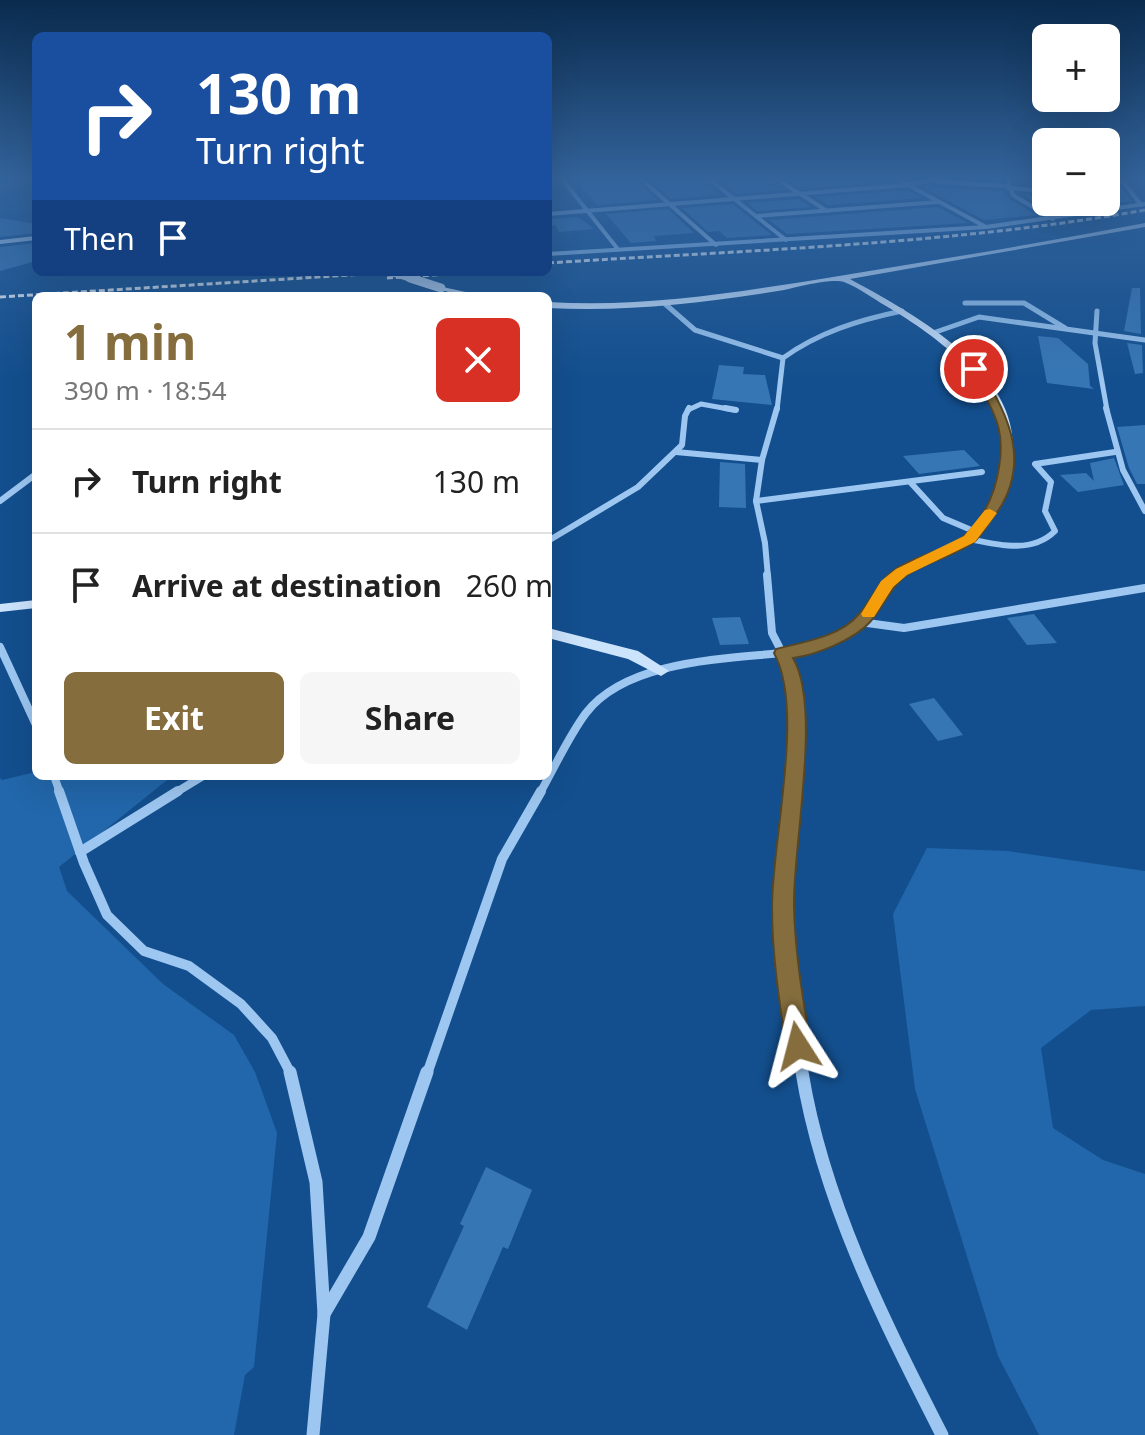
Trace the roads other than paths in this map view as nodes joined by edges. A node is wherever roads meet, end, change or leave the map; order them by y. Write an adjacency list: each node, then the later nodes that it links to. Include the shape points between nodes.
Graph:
1 (685, 246): 3 (street)
2 (1031, 246): 6 (main road)
3 (617, 248): 4 (street)
4 (552, 254)
5 (402, 276): 7 (main road, bridge)
6 (843, 278): 8 (main road); 11 (main road)
7 (458, 292)
8 (664, 303): 10 (main road); 17 (street, via 695,330)
9 (965, 303): 13 (street, via 1024,303)
10 (552, 305)
11 (902, 311): 14 (main road); 17 (street, via 822,335)
12 (1097, 311): 15 (street)
13 (1066, 329): 14 (street, via 970,317); 15 (street)
14 (933, 333): 28 (main road, via 989,388 1008,443 1009,459 996,505)
15 (1092, 333): 16 (street); 20 (street)
16 (1145, 340)
17 (783, 358): 21 (street, via 779,402)
18 (736, 410): 19 (street, via 691,407)
19 (676, 452): 21 (street); 29 (street, via 638,487)
20 (1115, 452): 27 (street); 28 (street, via 1035,464 1051,482 1045,511 1055,531 1042,542 1006,545)
21 (762, 460): 26 (street)
22 (982, 472): 24 (street)
23 (32, 477): 25 (street)
24 (911, 483): 26 (street); 28 (street, via 943,518)
25 (0, 501)
26 (756, 501): 36 (street, via 772,633)
27 (1145, 511)
28 (973, 535): 33 (main road, via 901,572)
29 (552, 539)
30 (1145, 588): 33 (street, via 904,628)
31 (32, 604): 32 (main road)
32 (0, 608)
33 (860, 622): 36 (main road, via 835,638)
34 (552, 634): 37 (main road, via 633,655)
35 (0, 647): 38 (street)
36 (782, 653): 37 (street); 46 (street, via 797,705 783,906 788,985 808,1107 874,1302)
37 (661, 671): 39 (street, via 596,701)
38 (32, 716)
39 (552, 775)
40 (55, 780): 43 (street)
41 (197, 780): 43 (street)
42 (549, 780): 44 (street, via 502,859 369,1237)
43 (80, 852): 44 (street, via 107,915 144,951 189,966 241,1004 272,1038 289,1067 316,1182)
44 (324, 1314): 45 (street)
45 (313, 1435)
46 (942, 1435)

